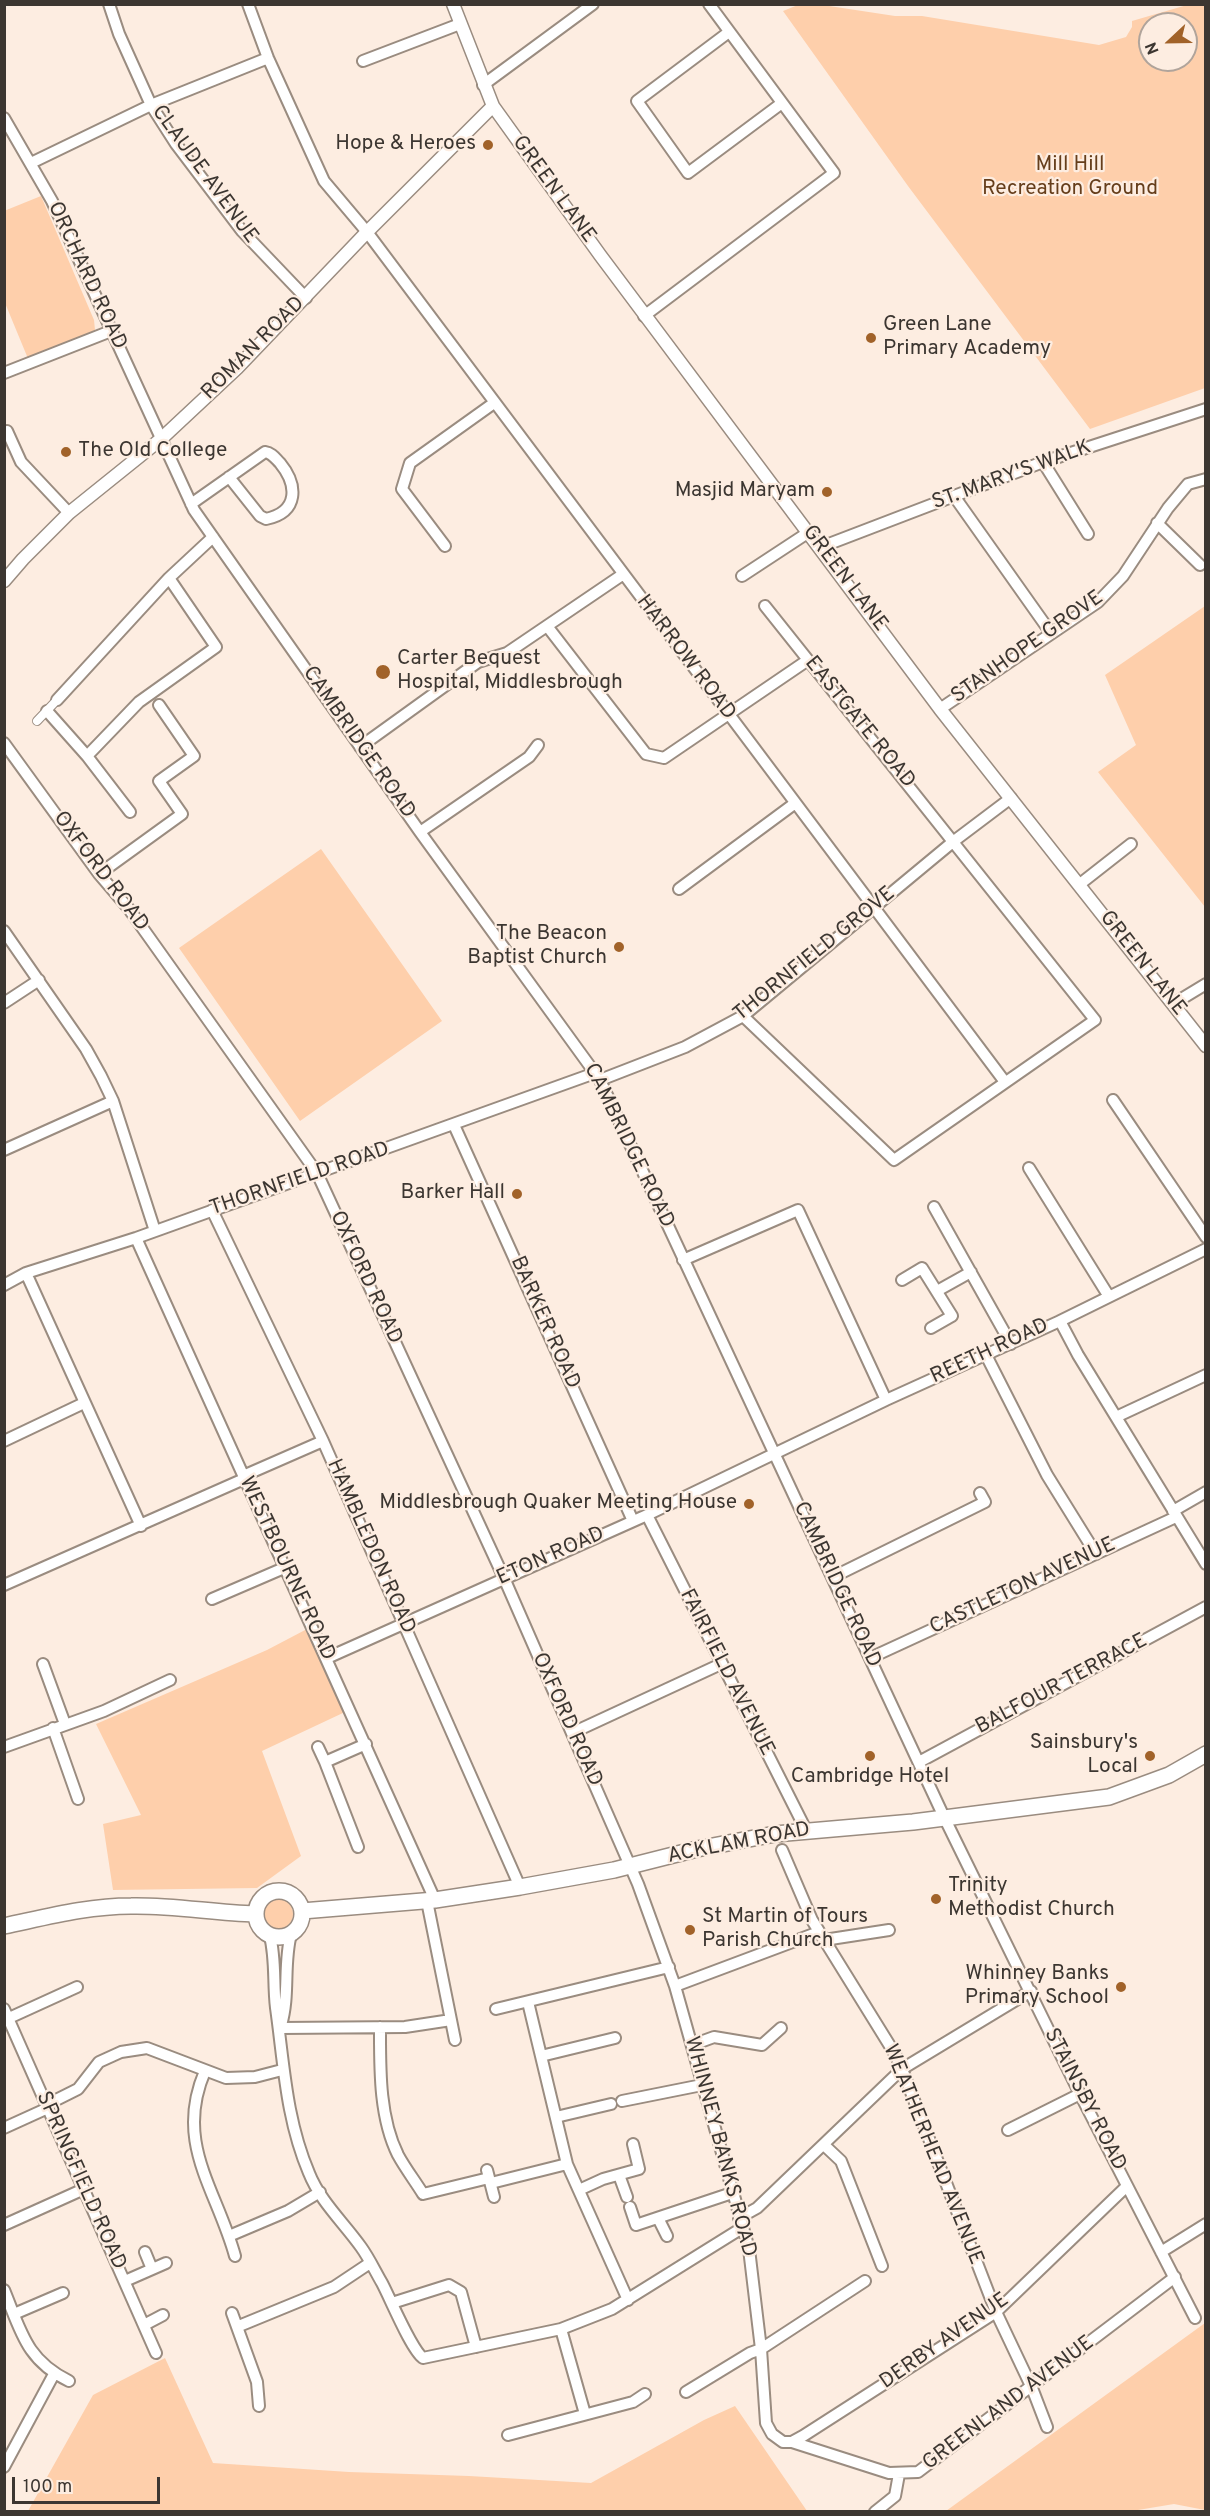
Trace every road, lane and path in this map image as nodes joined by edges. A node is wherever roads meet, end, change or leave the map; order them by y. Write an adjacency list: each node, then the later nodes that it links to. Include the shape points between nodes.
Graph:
1 (109, 4): 12 (street, CLAUDE AVENUE)
2 (248, 4): 8 (street, HARROW ROAD)
3 (453, 4): 6 (street, GREEN LANE)
4 (593, 4): 10 (street)
5 (709, 4): 7 (street)
6 (460, 24): 9 (street); 10 (street, GREEN LANE)
7 (729, 32): 11 (street); 11 (street, via 637,101 688,173)
8 (268, 58): 12 (street); 16 (street, HARROW ROAD, via 324,182)
9 (363, 61)
10 (483, 85): 13 (street, GREEN LANE)
11 (782, 103): 18 (street, via 834,173)
12 (151, 105): 15 (street); 17 (street, CLAUDE AVENUE, via 242,231)
13 (492, 106): 16 (street, ROMAN ROAD); 18 (street, GREEN LANE)
14 (4, 118): 15 (street, ORCHARD ROAD)
15 (31, 163): 19 (street, ORCHARD ROAD)
16 (367, 232): 17 (street, ROMAN ROAD); 21 (street, HARROW ROAD)
17 (306, 298): 24 (street, ROMAN ROAD)
18 (645, 316): 32 (street, GREEN LANE)
19 (111, 332): 20 (street); 24 (street, ORCHARD ROAD)
20 (4, 373)
21 (494, 403): 35 (street, via 410,463 402,489); 38 (street, HARROW ROAD)
22 (1206, 408): 25 (street, ST. MARY'S WALK)
23 (7, 430): 30 (street, via 21,462)
24 (160, 439): 29 (street, CAMBRIDGE ROAD); 30 (street, ROMAN ROAD)
25 (1043, 462): 28 (street, ST. MARY'S WALK); 33 (street)
26 (229, 477): 26 (street, via 269,452 292,481 291,502 282,513 266,519); 29 (street)
27 (1206, 479): 31 (street, STANHOPE GROVE, via 1188,484)
28 (954, 496): 36 (street, ST. MARY'S WALK); 44 (street)
29 (191, 504): 34 (street, CAMBRIDGE ROAD)
30 (69, 513): 41 (street, ROMAN ROAD)
31 (1157, 523): 37 (street); 44 (street, STANHOPE GROVE, via 1123,576 1098,602)
32 (809, 532): 36 (street, GREEN LANE); 39 (street)
33 (1088, 534)
34 (213, 537): 40 (street); 54 (street, CAMBRIDGE ROAD)
35 (445, 546)
36 (820, 547): 48 (street, GREEN LANE)
37 (1200, 565)
38 (622, 575): 43 (street); 50 (street, HARROW ROAD)
39 (742, 576)
40 (169, 578): 46 (street); 55 (street, via 216,647 139,702)
41 (4, 581)
42 (765, 606): 45 (street, EASTGATE ROAD)
43 (547, 626): 50 (street, via 646,753 664,758); 54 (street, via 507,653 478,662)
44 (1051, 633): 48 (street, STANHOPE GROVE)
45 (808, 660): 50 (street); 60 (street, EASTGATE ROAD)
46 (57, 700): 49 (street)
47 (159, 705): 62 (street, via 194,756 159,781 182,814)
48 (940, 709): 56 (street, GREEN LANE)
49 (47, 711): 51 (street); 55 (street)
50 (727, 714): 57 (street, HARROW ROAD)
51 (37, 721)
52 (4, 743): 62 (street, OXFORD ROAD)
53 (538, 745): 59 (street, via 528,757)
54 (360, 747): 59 (street, CAMBRIDGE ROAD)
55 (87, 756): 58 (street)
56 (1011, 798): 60 (street, THORNFIELD GROVE); 63 (street, GREEN LANE)
57 (795, 804): 64 (street); 65 (street, HARROW ROAD)
58 (130, 812)
59 (420, 832): 73 (street, CAMBRIDGE ROAD)
60 (954, 841): 65 (street, THORNFIELD GROVE); 74 (street, EASTGATE ROAD, via 1095,1020)
61 (1131, 844): 63 (street)
62 (99, 874): 80 (street, OXFORD ROAD, via 129,909)
63 (1080, 884): 70 (street, GREEN LANE)
64 (679, 889)
65 (874, 909): 71 (street, THORNFIELD GROVE); 74 (street, HARROW ROAD)
66 (4, 931): 67 (street)
67 (39, 980): 69 (street); 76 (street, via 86,1049)
68 (1206, 984): 70 (street)
69 (4, 1003)
70 (1173, 1004): 72 (street, GREEN LANE)
71 (743, 1016): 73 (street, THORNFIELD GROVE, via 685,1047); 74 (street, via 894,1160)
72 (1206, 1046)
73 (597, 1076): 77 (street, THORNFIELD ROAD); 87 (street, CAMBRIDGE ROAD)
74 (1005, 1082)
75 (1113, 1100): 84 (street)
76 (113, 1101): 78 (street); 83 (street)
77 (454, 1125): 80 (street, THORNFIELD ROAD); 110 (street, BARKER ROAD)
78 (4, 1150)
79 (1029, 1168): 93 (street)
80 (317, 1173): 82 (street, THORNFIELD ROAD); 116 (street, OXFORD ROAD)
81 (934, 1207): 88 (street)
82 (212, 1210): 83 (street, THORNFIELD ROAD); 103 (street, HAMBLEDON ROAD)
83 (155, 1231): 85 (street, THORNFIELD ROAD)
84 (1206, 1237)
85 (136, 1238): 89 (street, THORNFIELD ROAD); 105 (street, WESTBOURNE ROAD)
86 (1206, 1249): 93 (street, REETH ROAD)
87 (683, 1260): 99 (street, via 798,1210); 104 (street, CAMBRIDGE ROAD)
88 (971, 1272): 92 (street); 96 (street)
89 (26, 1273): 91 (street, THORNFIELD ROAD); 100 (street)
90 (902, 1280): 92 (street, via 922,1268)
91 (4, 1285)
92 (937, 1291): 95 (street, via 952,1316)
93 (1108, 1295): 94 (street, REETH ROAD)
94 (1060, 1321): 96 (street, REETH ROAD); 101 (street)
95 (931, 1328)
96 (1011, 1344): 97 (street, REETH ROAD)
97 (986, 1354): 99 (street, REETH ROAD); 112 (street, via 1047,1475)
98 (1206, 1375): 101 (street)
99 (886, 1400): 104 (street, REETH ROAD)
100 (84, 1403): 102 (street); 111 (street)
101 (1116, 1417): 108 (street)
102 (4, 1441)
103 (323, 1441): 105 (street); 120 (street, HAMBLEDON ROAD)
104 (774, 1454): 109 (street, ETON ROAD); 115 (street, CAMBRIDGE ROAD)
105 (243, 1477): 111 (street); 114 (street, WESTBOURNE ROAD)
106 (1206, 1492): 108 (street, CASTLETON AVENUE)
107 (980, 1494): 115 (street, via 985,1503)
108 (1174, 1514): 112 (street, CASTLETON AVENUE); 113 (street)
109 (647, 1515): 110 (street, ETON ROAD); 124 (street, FAIRFIELD AVENUE)
110 (633, 1521): 116 (street, ETON ROAD)
111 (141, 1526): 117 (street)
112 (1096, 1554): 122 (street, CASTLETON AVENUE)
113 (1205, 1564)
114 (284, 1568): 118 (street); 121 (street, WESTBOURNE ROAD)
115 (833, 1577): 122 (street, CAMBRIDGE ROAD)
116 (504, 1578): 120 (street, ETON ROAD); 128 (street, OXFORD ROAD)
117 (4, 1585)
118 (212, 1599)
119 (1206, 1607): 134 (street, BALFOUR TERRACE)
120 (404, 1623): 121 (street, ETON ROAD); 141 (street, HAMBLEDON ROAD)
121 (327, 1658): 129 (street, WESTBOURNE ROAD)
122 (870, 1658): 134 (street, CAMBRIDGE ROAD)
123 (43, 1664): 126 (street)
124 (721, 1664): 128 (street); 137 (street, FAIRFIELD AVENUE)
125 (170, 1680): 126 (street, via 104,1711)
126 (64, 1724): 127 (street)
127 (53, 1728): 130 (street); 135 (street)
128 (572, 1733): 140 (street, OXFORD ROAD)
129 (366, 1744): 133 (street); 142 (street, WESTBOURNE ROAD)
130 (4, 1747)
131 (318, 1747): 133 (street)
132 (1206, 1754): 136 (main road, ACKLAM ROAD, via 1169,1775 1109,1797)
133 (325, 1762): 138 (street)
134 (918, 1762): 136 (street, CAMBRIDGE ROAD)
135 (78, 1799)
136 (944, 1817): 137 (main road, ACKLAM ROAD); 153 (street, STAINSBY ROAD)
137 (806, 1830): 140 (main road, ACKLAM ROAD, via 775,1833)
138 (358, 1847)
139 (782, 1857): 149 (street, WEATHERHEAD AVENUE)
140 (630, 1867): 141 (main road, ACKLAM ROAD); 150 (street, WHINNEY BANKS ROAD)
141 (520, 1887): 142 (main road, ACKLAM ROAD)
142 (431, 1901): 143 (main road, ACKLAM ROAD); 156 (street, WESTBOURNE ROAD)
143 (302, 1911): 144 (main road, via 295,1897 273,1891 260,1900); 147 (main road, via 300,1924)
144 (255, 1914): 145 (main road, via 132,1906 85,1909); 148 (main road, via 259,1927)
145 (4, 1926)
146 (889, 1930): 149 (street)
147 (291, 1934): 148 (main road); 159 (street, via 285,1955 286,2010)
148 (270, 1936): 159 (street)
149 (821, 1936): 151 (street); 165 (street, WEATHERHEAD AVENUE)
150 (669, 1967): 151 (street, WHINNEY BANKS ROAD); 154 (street)
151 (675, 1986): 163 (street, WHINNEY BANKS ROAD)
152 (77, 1987): 157 (street)
153 (1030, 1992): 165 (street); 169 (street, STAINSBY ROAD)
154 (528, 2002): 155 (street); 164 (street)
155 (496, 2008)
156 (451, 2020): 158 (street); 162 (street, WESTBOURNE ROAD)
157 (8, 2021): 170 (street, SPRINGFIELD ROAD)
158 (380, 2027): 159 (street); 178 (street, via 380,2090 392,2138 423,2194)
159 (280, 2028): 166 (street)
160 (781, 2028): 163 (street, via 762,2045 714,2037)
161 (615, 2038): 164 (street)
162 (455, 2040)
163 (692, 2045): 168 (street, WHINNEY BANKS ROAD)
164 (541, 2056): 171 (street)
165 (902, 2069): 175 (street); 205 (street, WEATHERHEAD AVENUE)
166 (282, 2070): 167 (street, via 255,2077 226,2078); 182 (street, via 292,2124 309,2174)
167 (205, 2071): 170 (street, via 147,2048 121,2052 99,2062 71,2094); 189 (street, via 198,2086 192,2131 198,2162)
168 (702, 2085): 171 (street); 183 (street, WHINNEY BANKS ROAD)
169 (1080, 2094): 173 (street); 179 (street, STAINSBY ROAD)
170 (47, 2107): 172 (street); 180 (street, SPRINGFIELD ROAD)
171 (556, 2117): 176 (street)
172 (4, 2128)
173 (1008, 2130)
174 (633, 2144): 177 (street, via 639,2169)
175 (824, 2145): 186 (street); 196 (street, via 841,2161)
176 (567, 2164): 178 (street); 181 (street)
177 (619, 2175): 181 (street); 185 (street, via 636,2225)
178 (489, 2177): 184 (street)
179 (1127, 2186): 192 (street, STAINSBY ROAD); 205 (street, DERBY AVENUE)
180 (84, 2189): 188 (street); 199 (street, SPRINGFIELD ROAD)
181 (579, 2190): 203 (street)
182 (320, 2192): 189 (street, via 288,2211); 195 (street)
183 (732, 2193): 185 (street); 186 (street, WHINNEY BANKS ROAD)
184 (494, 2197)
185 (658, 2218): 190 (street)
186 (740, 2223): 203 (street); 214 (street, WHINNEY BANKS ROAD, via 748,2249)
187 (1206, 2224): 192 (street)
188 (4, 2225)
189 (229, 2236): 193 (street)
190 (667, 2236)
191 (145, 2252): 197 (street)
192 (1161, 2252): 198 (street, STAINSBY ROAD)
193 (235, 2256)
194 (166, 2263): 197 (street)
195 (370, 2263): 204 (street); 211 (street, via 334,2288)
196 (882, 2266)
197 (152, 2269): 199 (street)
198 (1175, 2277): 209 (street, STAINSBY ROAD); 218 (street, GREENLAND AVENUE)
199 (125, 2281): 210 (street, SPRINGFIELD ROAD)
200 (865, 2281): 214 (street)
201 (4, 2290): 207 (street)
202 (63, 2293): 207 (street)
203 (628, 2300): 212 (street)
204 (392, 2303): 213 (street, via 416,2353 423,2358); 213 (street, via 450,2285 460,2292)
205 (996, 2312): 218 (street, WEATHERHEAD AVENUE); 225 (street, DERBY AVENUE)
206 (232, 2313): 211 (street)
207 (14, 2314): 216 (street, via 35,2358)
208 (163, 2315): 210 (street)
209 (1196, 2318)
210 (144, 2325): 215 (street, SPRINGFIELD ROAD)
211 (239, 2326): 221 (street, via 257,2382)
212 (561, 2329): 213 (street); 222 (street)
213 (476, 2347)
214 (761, 2349): 219 (street); 225 (street, WHINNEY BANKS ROAD, via 766,2423 772,2434 783,2442)
215 (156, 2353)
216 (54, 2373): 217 (street); 226 (street)
217 (69, 2381)
218 (1032, 2388): 223 (street, WEATHERHEAD AVENUE); 228 (street, GREENLAND AVENUE, via 918,2472)
219 (686, 2391)
220 (645, 2394): 222 (street, via 633,2402)
221 (259, 2406)
222 (585, 2414): 224 (street)
223 (1047, 2427)
224 (508, 2435)
225 (792, 2442): 228 (street, GREENLAND AVENUE)
226 (8, 2451): 227 (street)
227 (4, 2467)
228 (899, 2474): 229 (street, via 895,2496)
229 (875, 2511)

